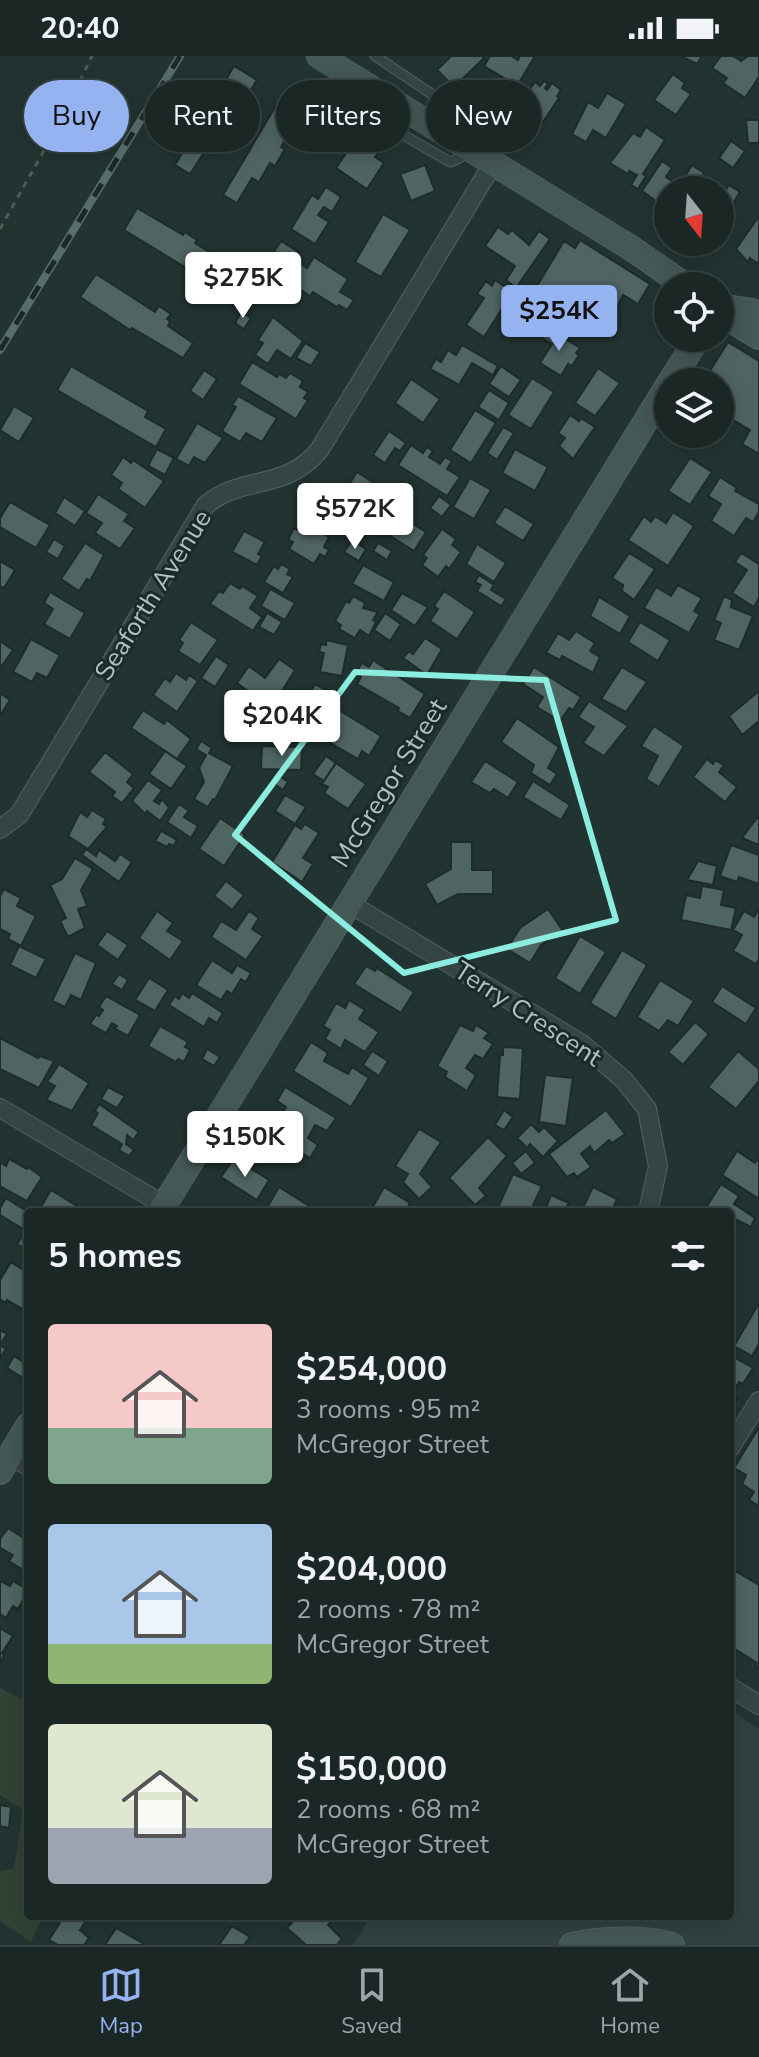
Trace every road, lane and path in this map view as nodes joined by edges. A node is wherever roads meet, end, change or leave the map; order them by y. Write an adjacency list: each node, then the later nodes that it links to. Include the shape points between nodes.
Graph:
1 (92, 56): 10 (path)
2 (319, 56): 5 (street)
3 (375, 56): 4 (lane)
4 (426, 90)
5 (426, 122)
6 (433, 152): 7 (lane, via 450,162)
7 (468, 152)
8 (476, 152): 9 (street)
9 (494, 162): 11 (street); 17 (street, Seaforth Avenue, via 320,449 281,479 233,490 206,505 19,815)
10 (0, 229)
11 (666, 272)
12 (734, 309): 13 (street)
13 (757, 313)
14 (734, 320): 15 (street)
15 (759, 337)
16 (654, 407): 18 (street, McGregor Street)
17 (0, 829)
18 (349, 903): 20 (street, McGregor Street); 21 (street, Terry Crescent, via 582,1044 624,1080 647,1109 658,1166)
19 (0, 1108): 20 (street)
20 (162, 1208)
21 (649, 1208)
22 (759, 1401): 24 (street)
23 (24, 1436): 25 (street)
24 (734, 1442)
25 (13, 1464)
26 (734, 1689): 27 (street)
27 (759, 1705)
28 (572, 1945): 29 (street, via 608,1940)
29 (672, 1945)

